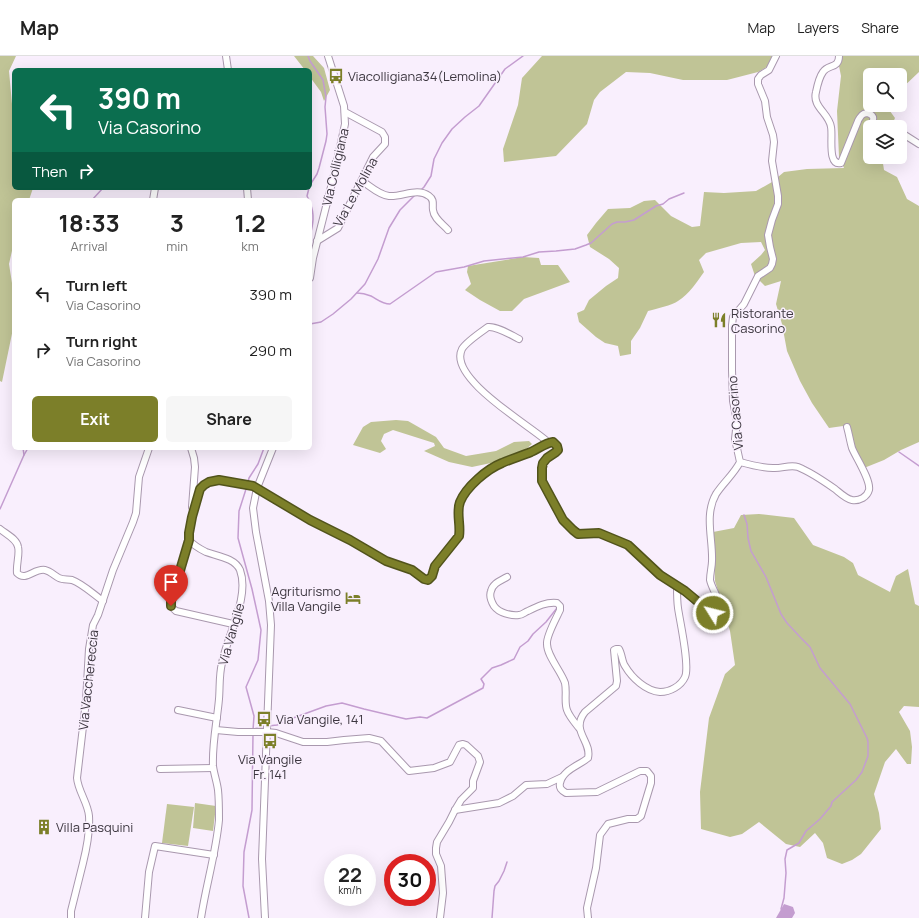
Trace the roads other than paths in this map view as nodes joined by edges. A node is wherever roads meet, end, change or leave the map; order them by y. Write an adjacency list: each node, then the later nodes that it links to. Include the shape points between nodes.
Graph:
1 (226, 56): 5 (street)
2 (328, 56): 6 (street, Via Colligiana)
3 (776, 56): 20 (street, Via Casorino, via 769,70 758,79 774,142 772,161 778,204 768,235 773,259 770,268 758,276 732,325 733,401 737,421 735,439)
4 (839, 56): 7 (street, via 836,65 826,68 823,72 815,94 817,104 832,128 832,154 835,163 841,163 861,116 867,113)
5 (228, 68)
6 (345, 112): 10 (street, Via Le Molina, via 382,132 385,137 385,144 373,157); 12 (street, Via Colligiana, via 343,134)
7 (873, 120)
8 (907, 136): 9 (street)
9 (919, 144)
10 (362, 181): 11 (street, via 389,196 415,192 430,196 436,218); 12 (street, Via Le Molina, via 338,228)
11 (448, 230)
12 (317, 241): 13 (street, Via Colligiana)
13 (312, 263)
14 (519, 339): 16 (street, via 488,327 464,347 461,354 462,367 482,391)
15 (847, 427): 20 (street, via 852,447 869,488 866,496 860,500 844,496 796,467 752,466)
16 (549, 443): 21 (street, via 500,463 475,481 460,502 459,536 435,566 428,580 412,570 386,561); 26 (street, Via Casorino, via 556,444 558,450 543,463 542,481 563,520 578,534 599,533 628,545 660,575)
17 (148, 450): 27 (street, Via Vacchereccia, via 139,477 136,513)
18 (192, 450): 22 (street, via 195,467)
19 (272, 450): 21 (street)
20 (740, 462): 26 (street, Via Casorino, via 717,493 710,513 710,580 720,605 719,612 709,611)
21 (255, 487): 22 (street, via 219,480 209,482 200,489); 33 (street, via 253,514 271,625)
22 (192, 517): 24 (street)
23 (0, 529): 27 (street, via 10,536 19,548 16,567 20,576 46,570 60,578 72,580)
24 (189, 540): 28 (street, Via Vangile, via 203,550 237,564 240,569 242,594); 28 (street, via 171,606 176,611)
25 (507, 577): 31 (street, via 495,583 490,592 490,599 502,612 520,615 550,602 560,606 546,644 564,682 567,711)
26 (677, 586): 31 (street, via 686,677 668,692 652,690 643,686 624,665 622,654 616,649 616,686 584,712 579,722)
27 (103, 601): 39 (street, Via Vacchereccia, via 92,630 77,778 88,809 88,839)
28 (233, 624): 30 (street, Via Vangile, via 222,662)
29 (178, 710): 30 (street)
30 (217, 718): 32 (street, Via Vangile)
31 (580, 729): 36 (street, via 588,758)
32 (216, 730): 33 (street); 34 (street, Via Vangile)
33 (267, 732): 37 (street, via 303,742 369,738 381,741 409,771 434,768 450,762 459,745 466,745 478,756 480,762 473,788); 42 (street, via 262,859)
34 (213, 768): 35 (street); 38 (street, Via Vangile, via 219,812)
35 (160, 769)
36 (562, 777): 37 (street, via 547,784 526,785 513,796 498,803); 44 (street, via 560,787 566,792 597,792 640,771 647,770 651,776 641,816 608,824 600,835 587,908)
37 (455, 810): 43 (street, via 436,848 441,866 443,893)
38 (214, 855): 40 (street, via 155,846 149,872); 41 (street, Via Vangile)
39 (71, 918)
40 (145, 918)
41 (201, 918)
42 (265, 918)
43 (440, 918)
44 (588, 918)

